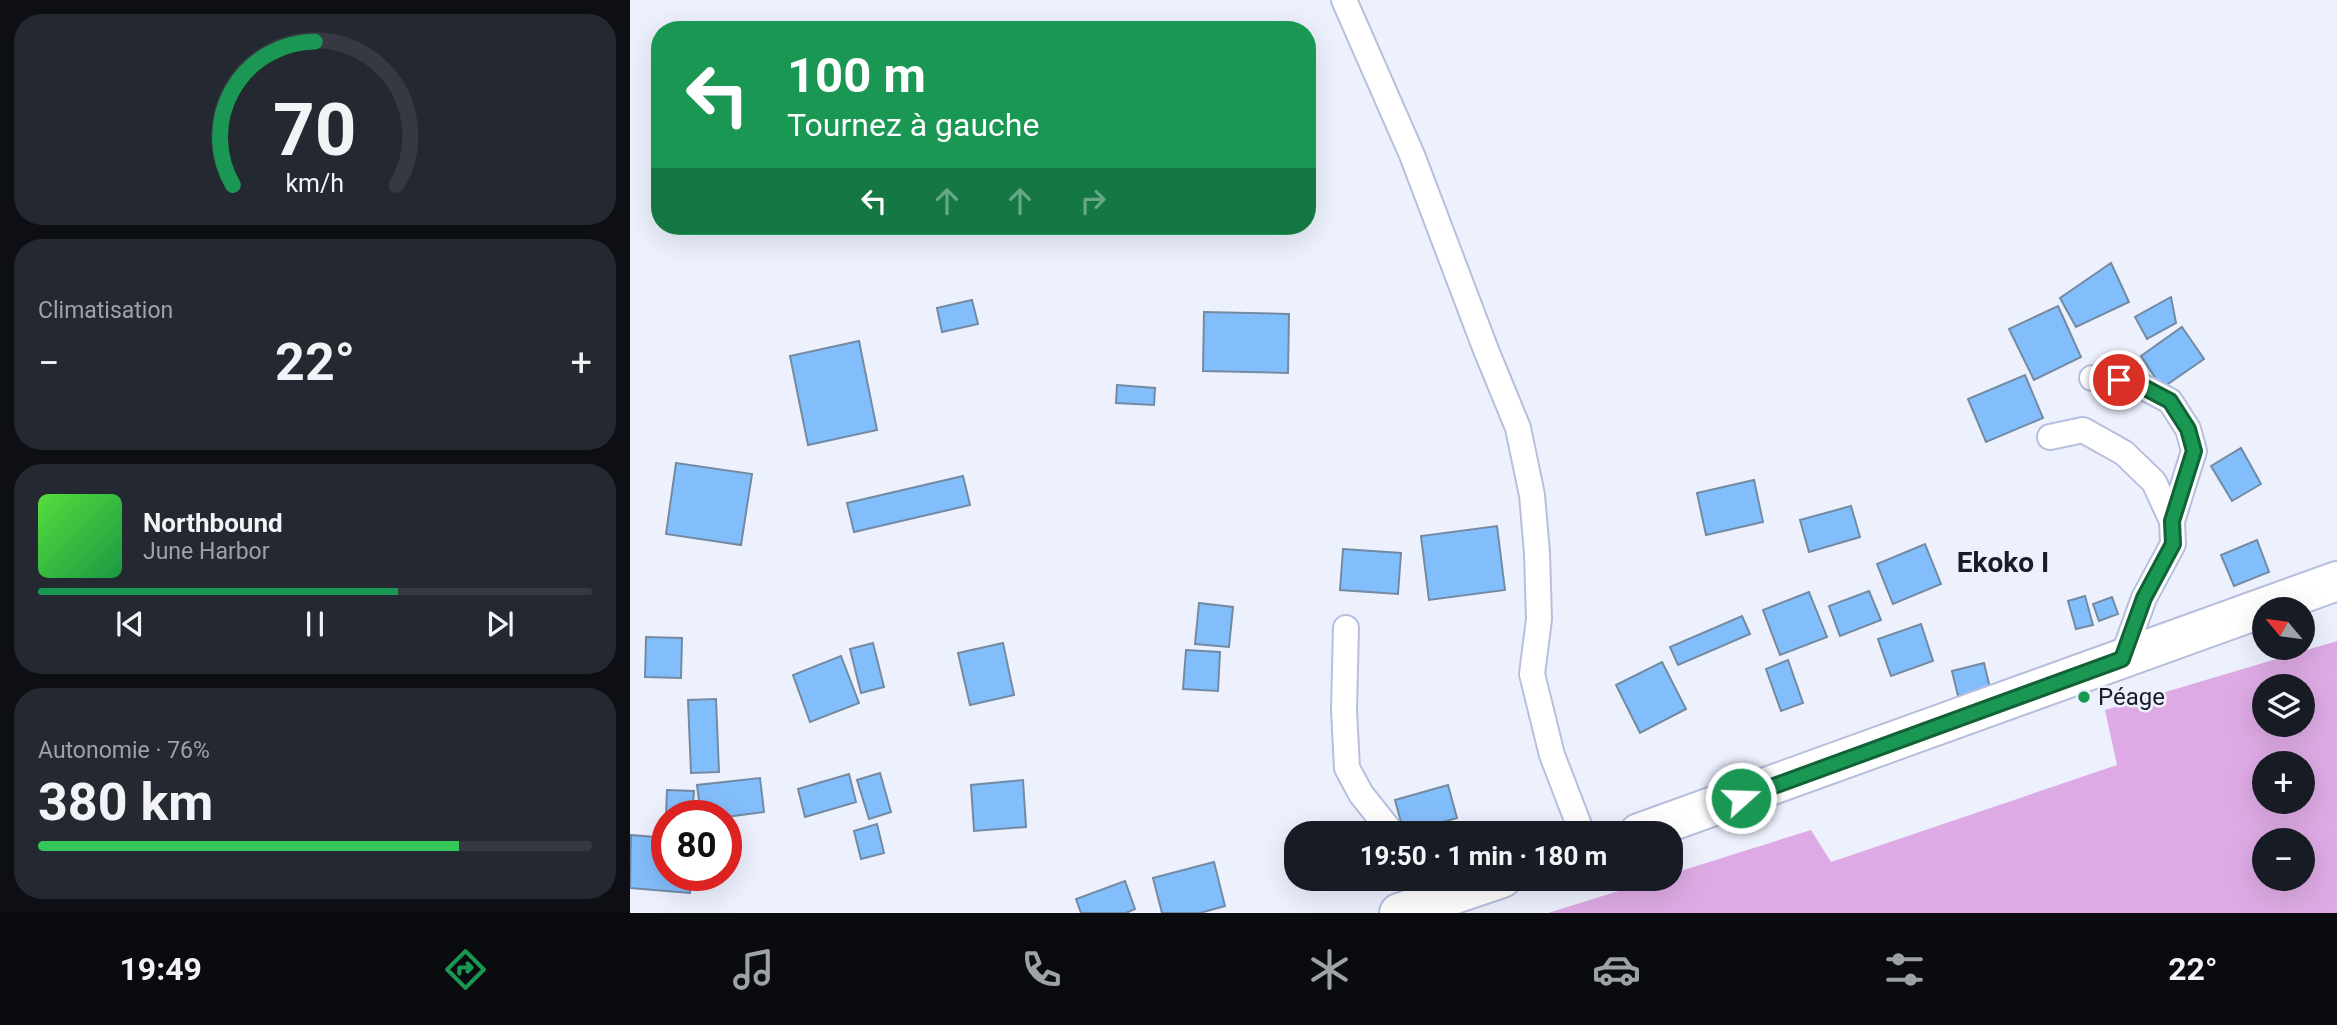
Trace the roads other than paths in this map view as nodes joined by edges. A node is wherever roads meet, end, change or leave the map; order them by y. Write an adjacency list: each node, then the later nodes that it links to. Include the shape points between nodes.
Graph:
1 (1344, 0): 9 (street, via 1412,155 1518,428 1532,495 1537,553 1539,620 1532,674 1552,755)
2 (2092, 378): 4 (street, via 2132,381 2170,401 2188,429 2194,451)
3 (2050, 437): 4 (street, via 2083,430 2124,453 2154,482)
4 (2172, 521): 7 (street, via 2173,544 2144,598)
5 (2337, 582): 7 (highway)
6 (1346, 628): 8 (street, via 1347,768)
7 (2122, 659): 10 (highway)
8 (1382, 821)
9 (1577, 821)
10 (1672, 821)
11 (1447, 891): 12 (highway)
12 (1418, 898)

